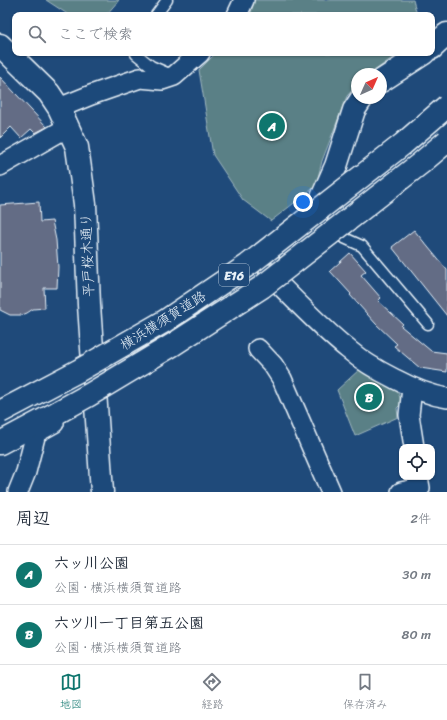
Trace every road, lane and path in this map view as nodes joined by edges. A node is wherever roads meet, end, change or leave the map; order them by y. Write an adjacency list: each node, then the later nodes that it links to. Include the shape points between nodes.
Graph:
1 (167, 0): 3 (lane)
2 (244, 0): 4 (street)
3 (158, 12)
4 (238, 12)
5 (447, 34): 7 (main road)
6 (0, 45): 15 (main road, 平戸桜木通り, via 49,93)
7 (435, 45)
8 (138, 56): 11 (lane, via 151,66)
9 (197, 56): 11 (street)
10 (419, 56): 12 (main road)
11 (174, 76): 15 (street, via 162,80 140,78 91,95)
12 (387, 77)
13 (358, 104): 18 (main road)
14 (447, 106): 25 (main road, 横浜横須賀道路 / E16, bridge, via 404,144 248,265 165,321)
15 (64, 118): 17 (street); 23 (main road, 平戸桜木通り, via 77,147 85,204)
16 (447, 140): 26 (main road, 横浜横須賀道路 / E16, bridge, via 262,287 96,392)
17 (0, 166)
18 (314, 224): 19 (main road, via 311,236 293,256); 20 (lane, via 362,246)
19 (268, 274): 22 (street, via 350,351 381,372); 23 (main road, via 115,374)
20 (428, 324)
21 (258, 349): 31 (street, via 282,379)
22 (412, 388): 24 (street); 27 (street, via 408,415)
23 (95, 392): 29 (street, via 86,406 36,433); 30 (main road, 平戸桜木通り)
24 (447, 398)
25 (0, 412)
26 (0, 443)
27 (413, 444)
28 (419, 480): 32 (street, via 420,488)
29 (18, 492)
30 (102, 492)
31 (331, 492)
32 (401, 492)

